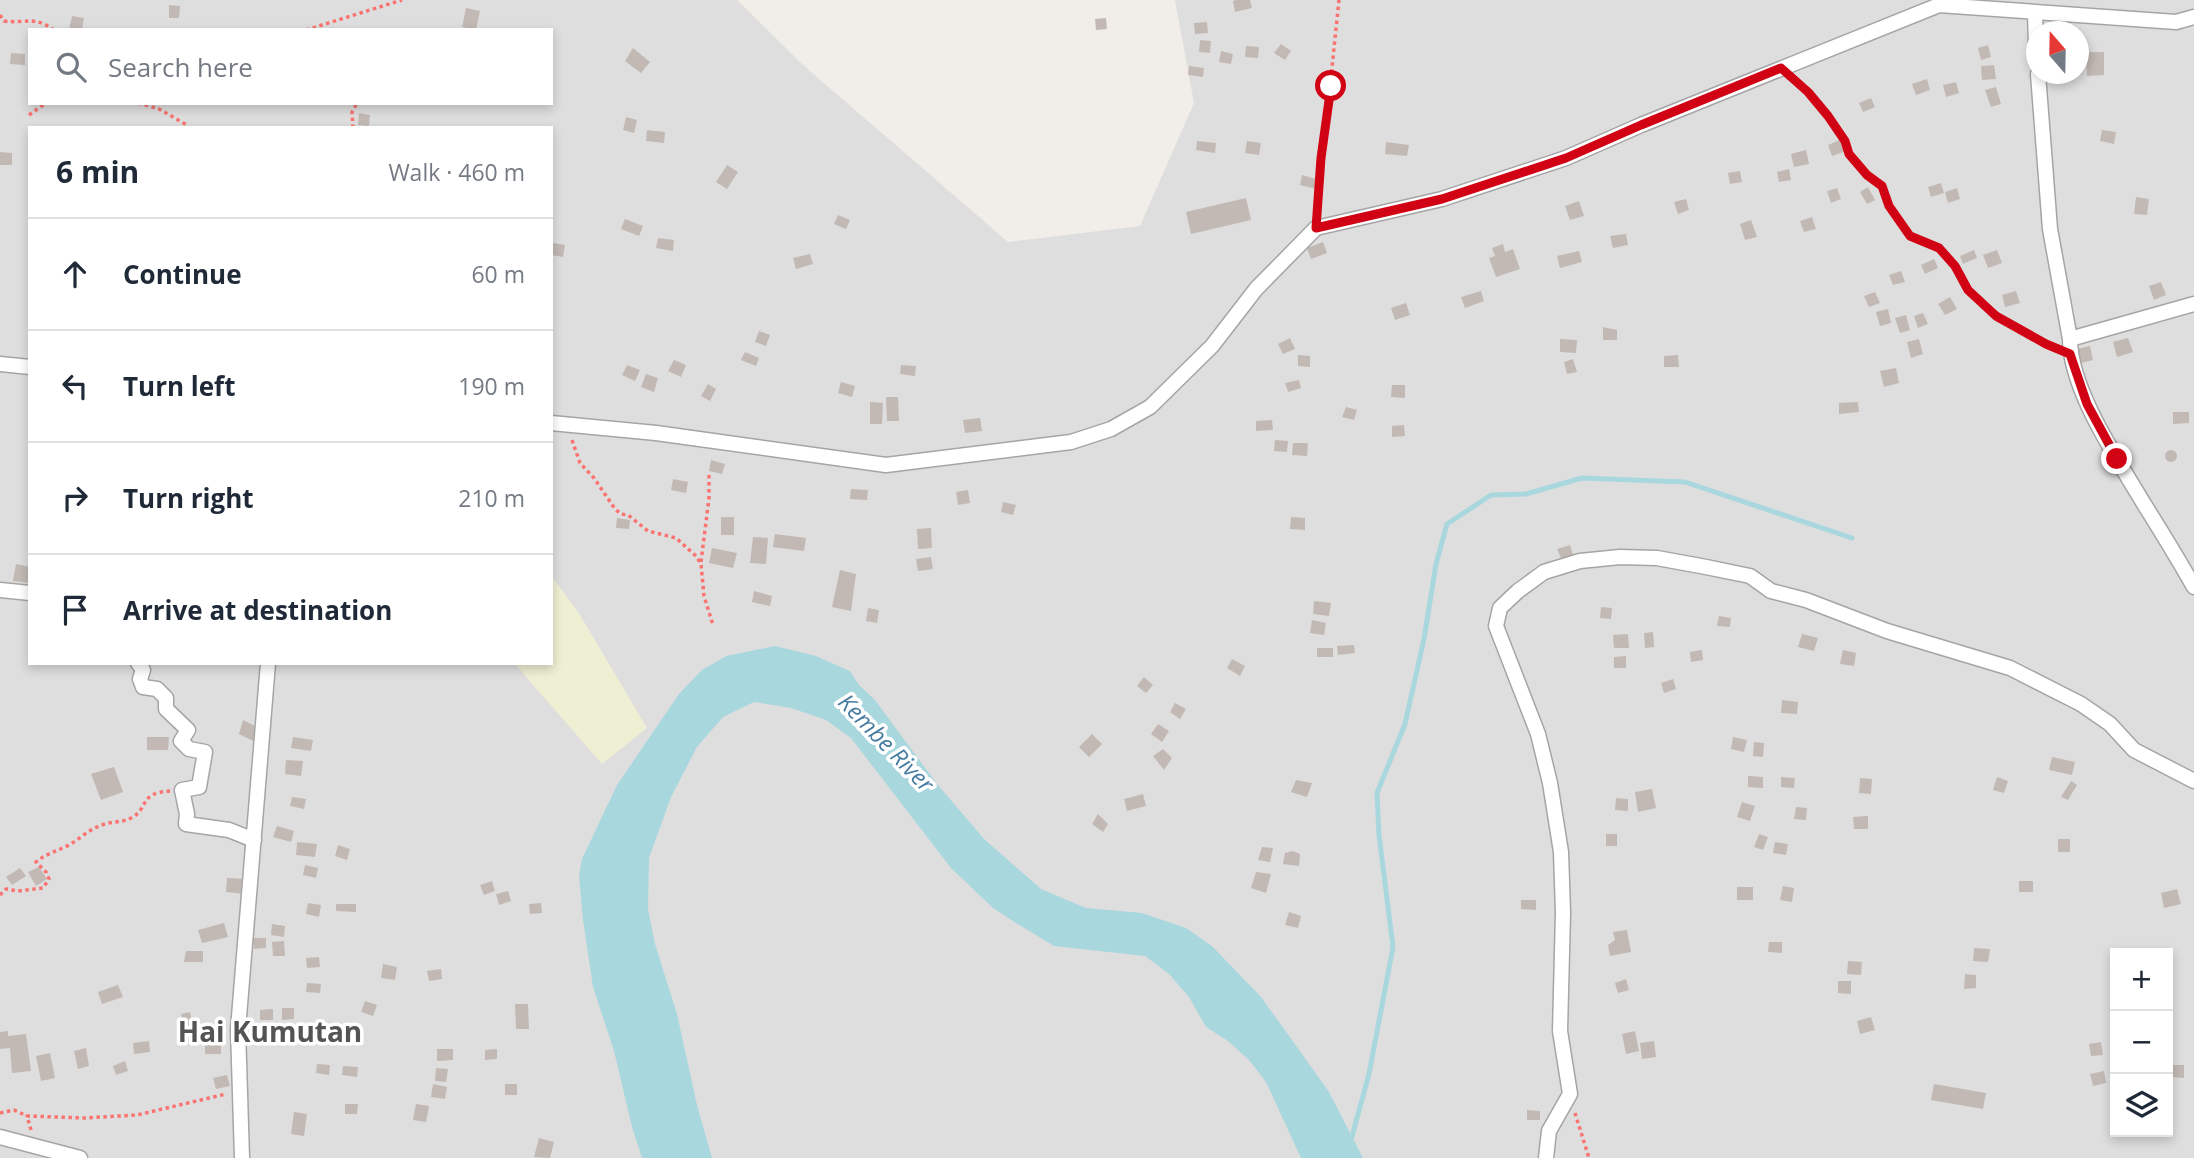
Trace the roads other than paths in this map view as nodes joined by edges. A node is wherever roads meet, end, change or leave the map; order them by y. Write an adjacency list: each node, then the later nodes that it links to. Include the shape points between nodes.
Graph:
1 (1989, 4): 2 (street); 10 (street, via 1939,5 1566,158 1442,199 1316,228 1256,289 1212,346 1150,407 1111,429 1072,442 886,465)
2 (2035, 13): 3 (street, via 2176,22); 4 (street)
3 (2194, 17)
4 (2035, 21)
5 (2039, 84): 7 (street, via 2050,229)
6 (2194, 304): 7 (street)
7 (2070, 339): 11 (street, via 2070,354 2087,404)
8 (0, 364): 9 (street)
9 (28, 367)
10 (553, 423)
11 (2194, 587)
12 (0, 590): 13 (street)
13 (28, 593)
14 (139, 665): 17 (street, via 144,687 157,689 166,698 166,709 188,730 181,741 189,749 205,752 199,787 182,790 186,824 229,830)
15 (268, 665): 17 (street)
16 (2194, 781): 21 (street, via 2134,750 2110,724 2081,704 2011,668 1771,591 1750,576 1657,558 1620,557 1580,561 1544,572 1500,608 1496,626 1538,734 1561,852 1560,1031 1570,1094 1549,1131)
17 (254, 841): 20 (street, via 238,1028)
18 (0, 1137): 19 (street)
19 (80, 1158)
20 (242, 1158)
21 (1546, 1158)

